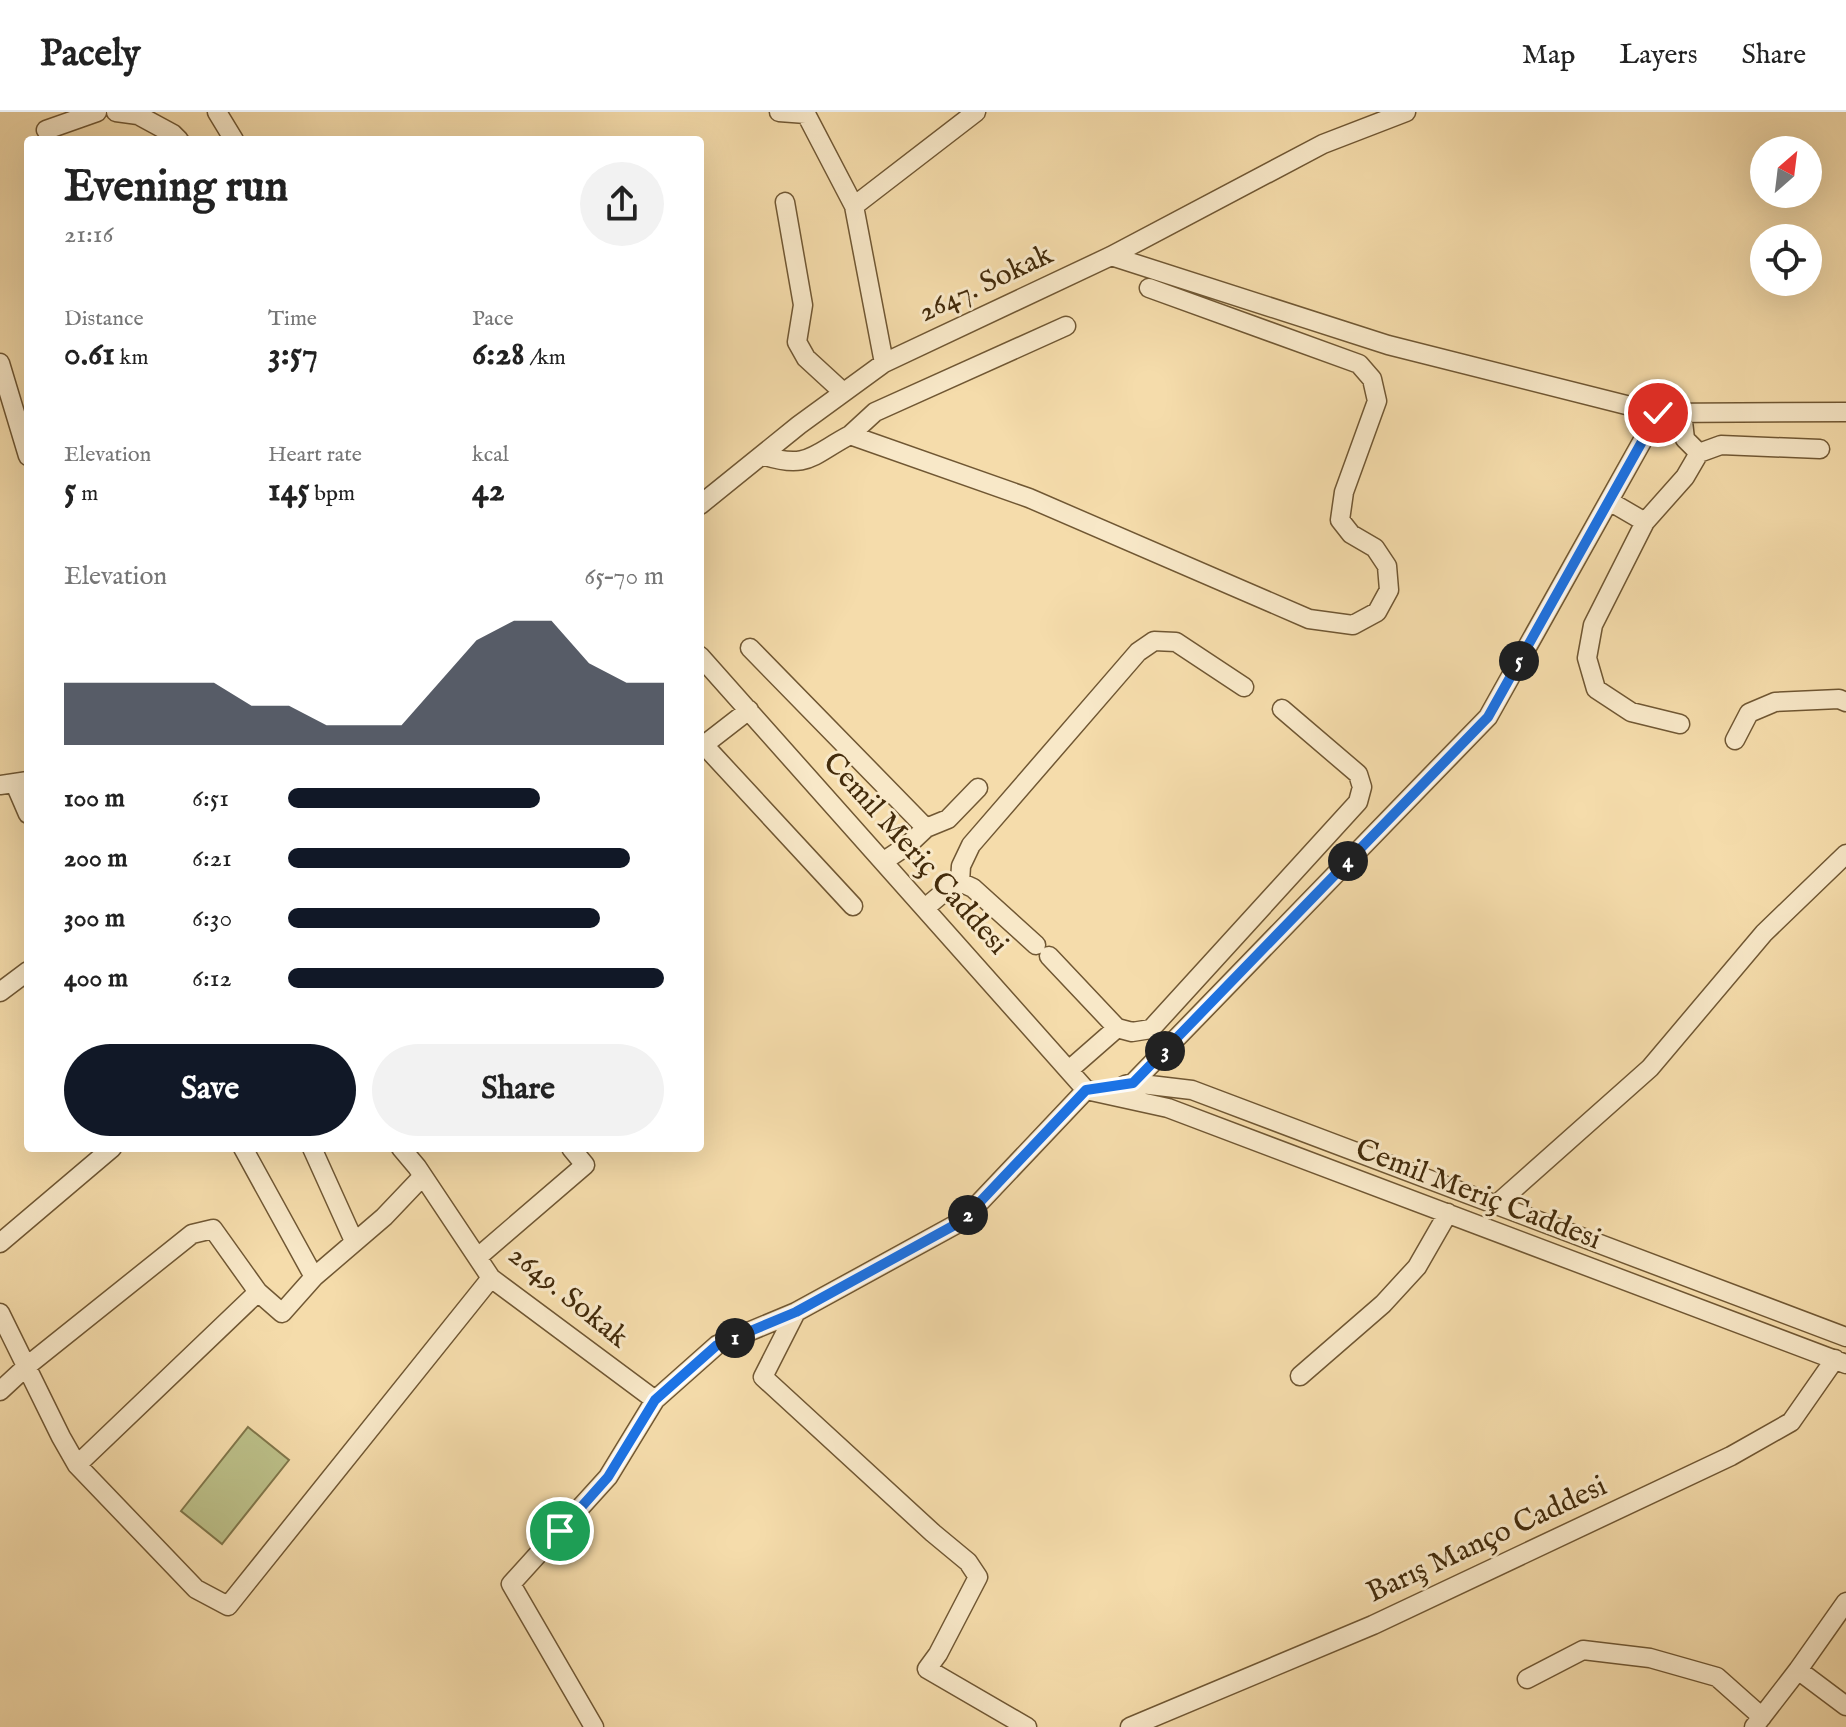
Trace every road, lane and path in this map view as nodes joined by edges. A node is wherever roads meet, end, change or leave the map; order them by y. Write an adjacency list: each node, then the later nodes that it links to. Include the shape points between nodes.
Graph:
1 (97, 112): 8 (street)
2 (116, 112): 9 (street, via 138,115)
3 (217, 112): 10 (street)
4 (779, 112): 7 (street)
5 (976, 112): 12 (street)
6 (1406, 112): 13 (street, 2647. Sokak, via 1323,144)
7 (806, 113): 12 (street)
8 (46, 130)
9 (175, 136)
10 (232, 136)
11 (785, 202): 18 (street, via 803,305 797,342 806,358)
12 (854, 206): 17 (street)
13 (1111, 256): 17 (street, 2647. Sokak); 20 (street, via 1388,345)
14 (1149, 288): 22 (street, via 1359,364 1372,379 1377,401 1344,492 1340,520 1351,534 1375,548 1387,566 1389,590 1377,612 1353,625 1309,619 1029,498)
15 (1066, 326): 22 (street, via 875,412)
16 (0, 363): 23 (street)
17 (884, 363): 18 (street, 2647. Sokak)
18 (843, 392): 26 (street, 2647. Sokak)
19 (1846, 412): 21 (street)
20 (1658, 413): 21 (street); 27 (street)
21 (1682, 413): 25 (street, via 1685,439)
22 (850, 435): 26 (street, via 796,463)
23 (24, 443)
24 (1820, 449): 25 (street, via 1721,445)
25 (1699, 453): 29 (street)
26 (762, 455): 28 (street)
27 (1609, 501): 29 (street); 53 (street, via 1488,717)
28 (704, 502)
29 (1645, 522): 36 (street, via 1593,625 1587,658 1596,689 1631,712)
30 (750, 648): 43 (street)
31 (704, 660): 35 (street, Cemil Meriç Caddesi)
32 (1244, 687): 46 (street, via 1176,642 1154,641 1138,652 971,845)
33 (1846, 702): 37 (street, via 1775,702 1749,713)
34 (1282, 709): 51 (street, via 1358,774 1358,802 1151,1029)
35 (749, 710): 38 (street); 45 (street, Cemil Meriç Caddesi)
36 (1680, 724)
37 (1735, 740)
38 (704, 745)
39 (704, 749): 47 (street)
40 (14, 783): 42 (street)
41 (978, 788): 43 (street, via 948,819)
42 (24, 805)
43 (926, 828): 45 (street)
44 (1846, 854): 61 (street, via 1764,933 1650,1068)
45 (884, 861): 48 (street, Cemil Meriç Caddesi)
46 (960, 882): 48 (street); 51 (street, via 1043,950)
47 (853, 906)
48 (925, 908): 52 (street, Cemil Meriç Caddesi)
49 (24, 974): 50 (street)
50 (0, 992)
51 (1117, 1028): 52 (street)
52 (1069, 1070): 54 (street, Cemil Meriç Caddesi)
53 (1133, 1083): 54 (street, Cemil Meriç Caddesi); 61 (street, Cemil Meriç Caddesi, via 1192,1090)
54 (1086, 1090): 62 (street, Cemil Meriç Caddesi, via 1168,1108); 69 (street, via 962,1221)
55 (107, 1152): 64 (street)
56 (245, 1152): 66 (street)
57 (314, 1152): 63 (street)
58 (404, 1152): 60 (street, 2649. Sokak)
59 (574, 1152): 65 (street, via 585,1165)
60 (423, 1176): 63 (street); 65 (street, 2649. Sokak)
61 (1497, 1204): 71 (street, Cemil Meriç Caddesi)
62 (1448, 1213): 72 (street, Cemil Meriç Caddesi); 74 (street, via 1400,1286)
63 (354, 1241): 66 (street)
64 (0, 1243)
65 (478, 1257): 67 (street, 2649. Sokak)
66 (314, 1277): 68 (street, via 282,1313)
67 (491, 1278): 76 (street, 2649. Sokak); 77 (street, via 228,1606 196,1589)
68 (258, 1292): 73 (street, via 213,1229 192,1234); 77 (street)
69 (796, 1312): 76 (street, via 717,1345); 84 (street, via 763,1377 968,1562 978,1577 927,1669)
70 (0, 1313): 73 (street)
71 (1846, 1337)
72 (1840, 1362): 85 (street, Barış Manço Caddesi, via 1791,1422 1731,1456 1373,1625)
73 (27, 1366): 75 (street); 77 (street)
74 (1300, 1376)
75 (0, 1391)
76 (655, 1400): 83 (street, via 608,1477 511,1584)
77 (77, 1465)
78 (1846, 1602): 79 (street)
79 (1798, 1670): 81 (street); 82 (street)
80 (1527, 1679): 82 (street, via 1583,1650 1650,1658 1717,1677)
81 (1846, 1706)
82 (1758, 1722)
83 (594, 1727)
84 (1027, 1727)
85 (1130, 1727)

